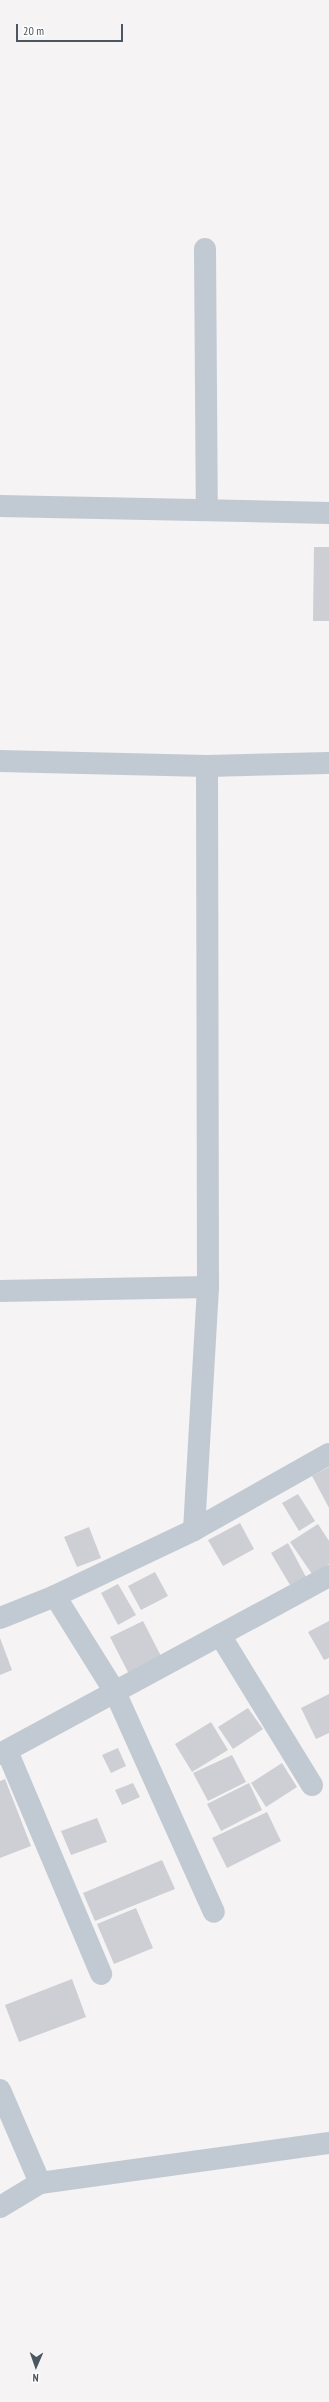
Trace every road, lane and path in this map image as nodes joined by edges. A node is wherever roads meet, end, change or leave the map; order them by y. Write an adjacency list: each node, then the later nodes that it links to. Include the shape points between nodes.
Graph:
1 (205, 249): 3 (street)
2 (0, 506): 3 (street)
3 (207, 510): 4 (street)
4 (329, 513)
5 (0, 761): 7 (street)
6 (329, 763): 7 (street)
7 (207, 766): 8 (street)
8 (208, 1287): 9 (street); 11 (street)
9 (0, 1291)
10 (329, 1454): 11 (street)
11 (194, 1530): 13 (street)
12 (329, 1576): 15 (street)
13 (55, 1596): 14 (street); 16 (street)
14 (0, 1618)
15 (220, 1635): 16 (street); 18 (street)
16 (115, 1692): 17 (street); 19 (street)
17 (3, 1753): 20 (street)
18 (312, 1785)
19 (214, 1912)
20 (102, 1974)
21 (0, 2090): 23 (street)
22 (329, 2143): 23 (street)
23 (40, 2183): 24 (street)
24 (0, 2207)

